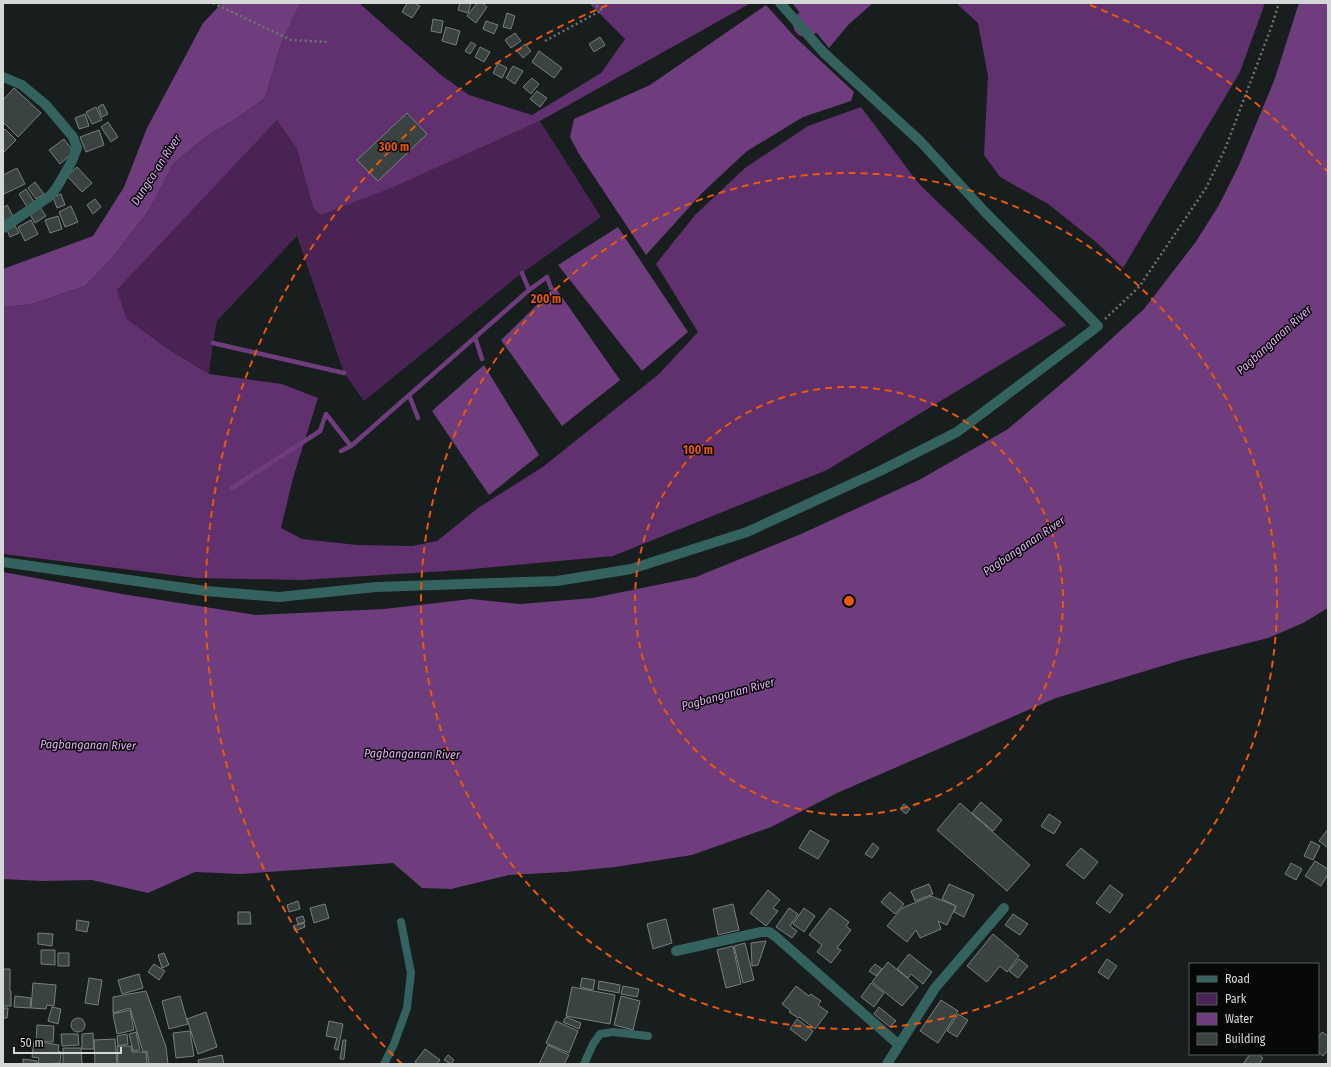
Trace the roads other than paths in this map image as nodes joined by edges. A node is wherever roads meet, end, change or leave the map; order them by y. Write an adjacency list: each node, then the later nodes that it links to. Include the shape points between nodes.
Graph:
1 (780, 3): 4 (street, via 824,52 920,142 1098,326 957,432 882,470 747,532 631,569 557,581 376,587 279,597 206,591)
2 (3, 77): 3 (street, via 22,85 46,105 73,137 76,148 72,161 50,196)
3 (3, 228)
4 (3, 562)
5 (1004, 908): 9 (street, via 935,988)
6 (400, 922): 10 (lane, via 411,973 408,1008)
7 (676, 951): 9 (street, via 769,932)
8 (648, 1036): 11 (lane, via 613,1032 600,1034)
9 (899, 1044): 12 (street)
10 (384, 1064)
11 (584, 1064)
12 (887, 1064)

